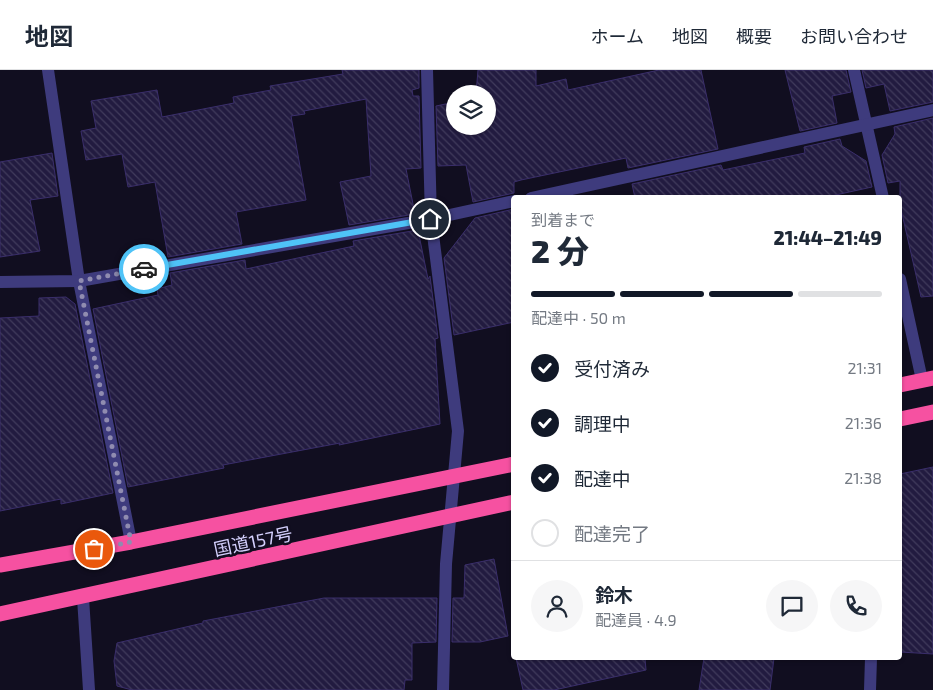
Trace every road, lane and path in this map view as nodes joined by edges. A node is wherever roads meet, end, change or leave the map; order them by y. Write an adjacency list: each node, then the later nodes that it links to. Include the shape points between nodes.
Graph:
1 (48, 70): 10 (street)
2 (427, 70): 9 (street)
3 (854, 70): 5 (street)
4 (933, 110): 5 (street)
5 (867, 124): 6 (street); 7 (street)
6 (545, 195)
7 (882, 195)
8 (511, 202): 9 (street)
9 (430, 219): 10 (street); 18 (street, via 458,431)
10 (79, 281): 11 (street); 21 (street)
11 (0, 282)
12 (902, 286): 13 (street)
13 (927, 379): 14 (highway)
14 (902, 384)
15 (933, 412): 16 (highway)
16 (902, 419)
17 (511, 465): 18 (highway, 国道157号)
18 (454, 476): 20 (street); 21 (highway, 国道157号)
19 (511, 503): 20 (highway, 国道157号)
20 (450, 516): 23 (highway, 国道157号); 27 (street)
21 (131, 542): 22 (highway, 国道157号)
22 (0, 565)
23 (83, 598): 24 (highway, 国道157号); 26 (street)
24 (0, 614)
25 (872, 660): 28 (street)
26 (89, 690)
27 (443, 690)
28 (870, 690)

